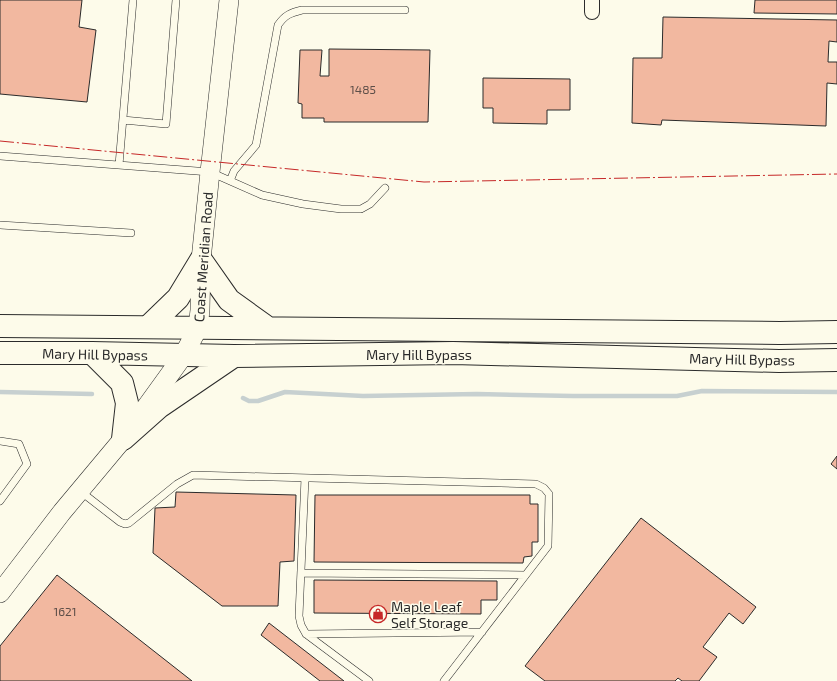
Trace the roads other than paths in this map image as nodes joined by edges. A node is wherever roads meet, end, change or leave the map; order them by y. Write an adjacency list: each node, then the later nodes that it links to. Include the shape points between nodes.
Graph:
1 (133, 0): 5 (lane)
2 (176, 0): 5 (lane, via 166,124)
3 (229, 0): 8 (street, Coast Meridian Road)
4 (405, 10): 9 (lane, via 302,10 289,13 282,18 278,25 256,145 234,171)
5 (123, 120): 7 (lane)
6 (0, 156): 7 (lane)
7 (119, 165): 8 (lane)
8 (210, 172): 9 (lane); 13 (street, Coast Meridian Road)
9 (230, 181): 10 (lane, via 262,195 341,209 361,209 370,204)
10 (385, 188)
11 (0, 225): 12 (lane)
12 (131, 233)
13 (201, 260): 15 (highway, via 178,298); 16 (street, Coast Meridian Road); 17 (highway, via 230,300)
14 (0, 326): 15 (highway, Mary Hill Bypass)
15 (148, 327): 16 (highway, Mary Hill Bypass)
16 (198, 328): 17 (highway, Mary Hill Bypass); 21 (street, Coast Meridian Road)
17 (268, 328): 18 (highway, Mary Hill Bypass)
18 (837, 332)
19 (92, 353): 20 (highway, Mary Hill Bypass); 21 (highway, Mary Hill Bypass); 24 (highway, via 122,383 127,403)
20 (0, 354)
21 (183, 356): 22 (highway, Mary Hill Bypass); 24 (street, Coast Meridian Road)
22 (234, 356): 23 (highway, Mary Hill Bypass, via 453,353 779,361); 24 (highway, via 159,407)
23 (837, 360)
24 (123, 439): 27 (street, Coast Meridian Road)
25 (0, 442): 28 (lane, via 19,444 27,464)
26 (305, 478): 27 (lane, via 193,475 177,484 125,524); 29 (lane); 30 (lane, via 536,484 549,494 548,546)
27 (79, 491): 31 (street, Coast Meridian Road)
28 (0, 501)
29 (301, 573): 30 (lane); 33 (lane, via 299,616)
30 (525, 575): 32 (lane)
31 (0, 593)
32 (482, 632): 33 (lane); 35 (lane)
33 (306, 634): 34 (lane)
34 (369, 681)
35 (444, 681)

